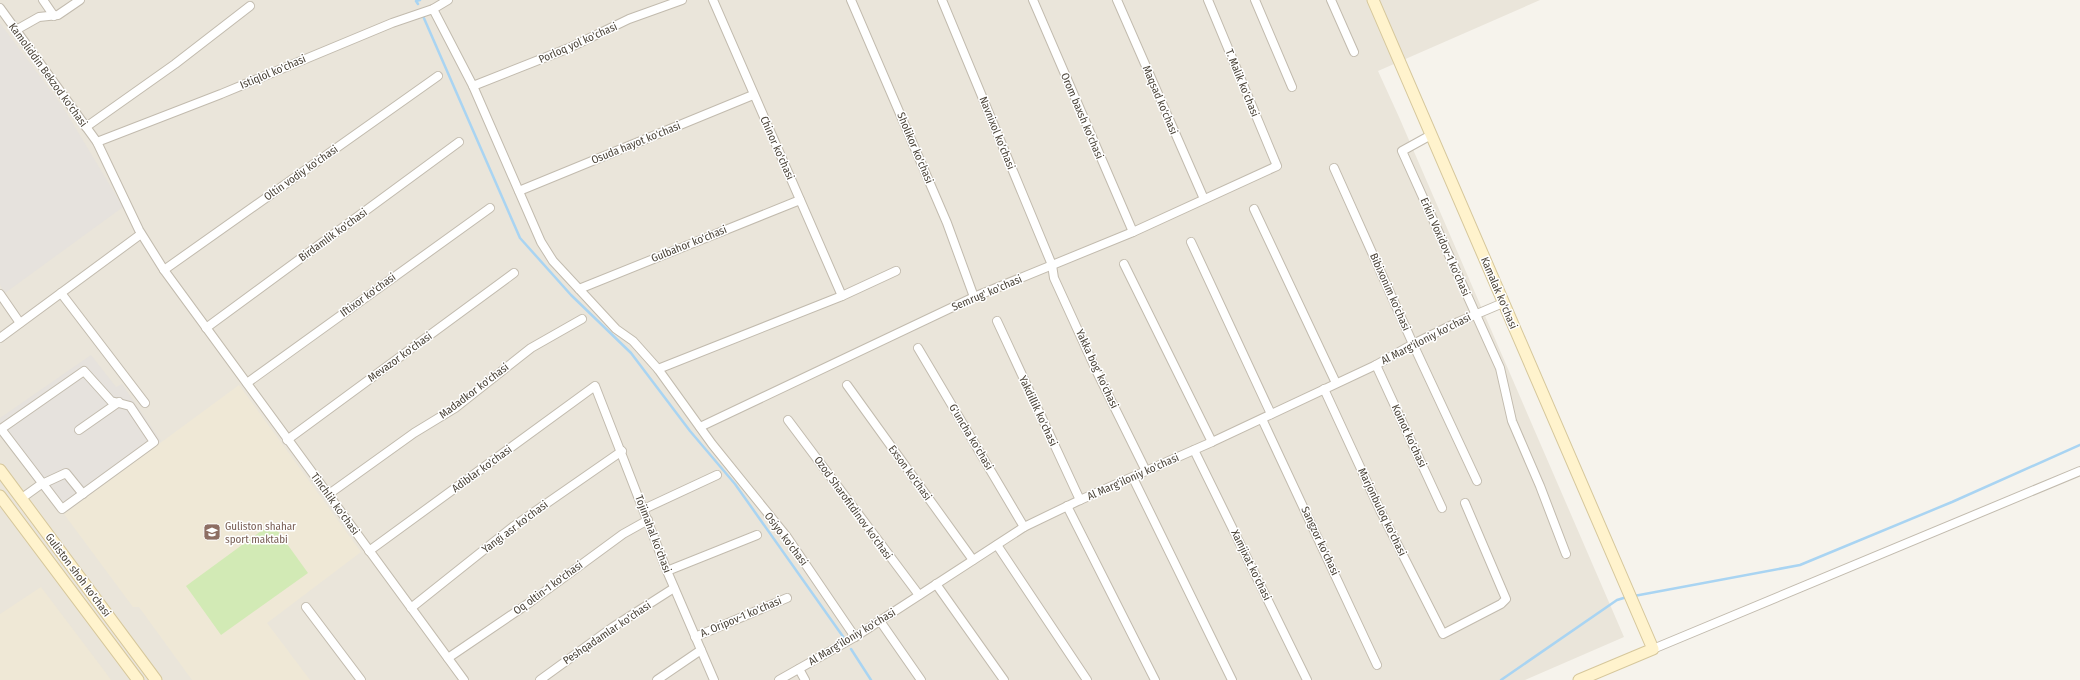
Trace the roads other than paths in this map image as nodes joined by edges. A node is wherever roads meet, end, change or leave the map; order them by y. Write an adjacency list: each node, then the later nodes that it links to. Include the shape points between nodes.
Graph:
1 (43, 0): 17 (street)
2 (80, 0): 17 (street)
3 (448, 0): 16 (street, Istiqlol ko'chasi)
4 (682, 0): 21 (street, Porloq yol ko'chasi, via 629,19 569,48)
5 (712, 0): 23 (street, Chinor ko'chasi)
6 (851, 0): 47 (street, Sholikor ko'chasi, via 947,224)
7 (942, 0): 39 (street, Navnixol ko'chasi)
8 (1033, 0): 35 (street, Orom baxsh ko'chasi)
9 (1117, 0): 31 (street, Maqsad ko'chasi)
10 (1208, 0): 28 (street, T. Malik ko'chasi)
11 (1254, 0): 22 (street)
12 (1331, 0): 19 (street)
13 (1373, 0): 25 (main road, Kamalak ko'chasi)
14 (250, 6): 24 (street, via 175,64)
15 (0, 8): 18 (street, Kamoliddin Bekzod ko'chasi)
16 (433, 9): 21 (street, Osiyo ko'chasi); 26 (street, Istiqlol ko'chasi, via 392,23)
17 (54, 16): 18 (street, via 39,17)
18 (16, 30): 24 (street, Kamoliddin Bekzod ko'chasi)
19 (1354, 52)
20 (438, 76): 40 (street, Oltin vodiy ko'chasi)
21 (473, 86): 30 (street, Osiyo ko'chasi)
22 (1292, 87)
23 (753, 94): 30 (street, Osuda hayot ko'chasi); 32 (street, Chinor ko'chasi)
24 (86, 127): 26 (street, Kamoliddin Bekzod ko'chasi)
25 (1431, 135): 48 (main road, Kamalak ko'chasi); 49 (street, Erkin Voxidov-1 ko'chasi, via 1402,151)
26 (97, 142): 36 (street, Kamoliddin Bekzod ko'chasi)
27 (459, 142): 53 (street, Birdamlik ko'chasi)
28 (1277, 166): 31 (street, Semrug' ko'chasi)
29 (1334, 168): 55 (street, Bibixonim ko'chasi)
30 (519, 191): 43 (street, Osiyo ko'chasi, via 541,242 553,261)
31 (1204, 199): 35 (street, Semrug' ko'chasi)
32 (800, 200): 43 (street, Gulbahor ko'chasi); 46 (street, Chinor ko'chasi)
33 (490, 208): 59 (street, Iftixor ko'chasi)
34 (1254, 209): 60 (street)
35 (1133, 232): 39 (street, Semrug' ko'chasi)
36 (141, 234): 40 (street, Tinchlik ko'chasi); 44 (street)
37 (1191, 242): 66 (street)
38 (1124, 264): 72 (street)
39 (1052, 266): 47 (street, Semrug' ko'chasi); 76 (street, Yakka bog' ko'chasi, via 1054,278 1096,370)
40 (164, 270): 53 (street, Tinchlik ko'chasi)
41 (896, 271): 46 (street)
42 (514, 273): 71 (street, Mevazor ko'chasi)
43 (578, 289): 58 (street, Osiyo ko'chasi, via 616,329 633,341)
44 (61, 293): 52 (street); 65 (street)
45 (0, 294): 52 (street)
46 (842, 296): 58 (street)
47 (974, 297): 69 (street, Semrug' ko'chasi)
48 (1503, 303): 49 (street, Al Marg'iloniy ko'chasi); 108 (main road, Kamalak ko'chasi)
49 (1475, 314): 55 (street, Al Marg'iloniy ko'chasi); 96 (street, Erkin Voxidov-1 ko'chasi, via 1500,368 1512,421)
50 (582, 319): 83 (street, Madadkor ko'chasi, via 531,348 455,408 414,433)
51 (997, 321): 85 (street, Yakdillik ko'chasi)
52 (20, 323): 54 (street)
53 (206, 328): 59 (street, Tinchlik ko'chasi)
54 (0, 338)
55 (1413, 344): 57 (street, Al Marg'iloniy ko'chasi); 80 (street, Bibixonim ko'chasi)
56 (918, 348): 92 (street, G'uncha ko'chasi)
57 (1376, 365): 60 (street, Al Marg'iloniy ko'chasi); 89 (street, Koinot ko'chasi)
58 (658, 369): 69 (street, Osiyo ko'chasi)
59 (247, 383): 71 (street, Tinchlik ko'chasi)
60 (1336, 383): 63 (street, Al Marg'iloniy ko'chasi)
61 (847, 385): 97 (street, Exson ko'chasi)
62 (595, 386): 74 (street, Tojimahal ko'chasi); 95 (street, Adiblar ko'chasi)
63 (1324, 388): 66 (street, Al Marg'iloniy ko'chasi); 87 (street, Marjonbuloq ko'chasi, via 1380,510 1443,634 1506,599)
64 (119, 402): 70 (street); 81 (street, via 110,401 84,371 1,429); 82 (street, via 130,406 154,442)
65 (145, 403)
66 (1271, 414): 67 (street, Al Marg'iloniy ko'chasi)
67 (1262, 419): 72 (street, Al Marg'iloniy ko'chasi); 111 (street, Sangzor ko'chasi)
68 (788, 420): 101 (street, Ozod Sharofitdinov ko'chasi)
69 (700, 427): 107 (street, Osiyo ko'chasi, via 787,537)
70 (79, 430)
71 (287, 440): 83 (street, Tinchlik ko'chasi)
72 (1212, 442): 73 (street, Al Marg'iloniy ko'chasi)
73 (1194, 450): 76 (street, Al Marg'iloniy ko'chasi); 127 (street, Xamjixat ko'chasi)
74 (622, 451): 90 (street, Tojimahal ko'chasi); 104 (street, Yangi asr ko'chasi, via 514,526)
75 (0, 470): 84 (main road, Guliston shoh ko'chasi)
76 (1146, 471): 79 (street, Al Marg'iloniy ko'chasi)
77 (2080, 471): 108 (street)
78 (717, 475): 90 (street)
79 (1132, 478): 85 (street, Al Marg'iloniy ko'chasi); 126 (street)
80 (1478, 481)
81 (42, 484): 82 (street, via 66,473); 82 (street, via 62,509); 84 (street)
82 (83, 494)
83 (329, 494): 95 (street, Tinchlik ko'chasi)
84 (22, 498): 114 (main road, Guliston shoh ko'chasi)
85 (1080, 500): 88 (street, Al Marg'iloniy ko'chasi)
86 (1, 501): 113 (main road, Guliston shoh ko'chasi)
87 (1465, 503)
88 (1067, 506): 92 (street, Al Marg'iloniy ko'chasi); 125 (street)
89 (1442, 508)
90 (644, 509): 91 (street, Tojimahal ko'chasi)
91 (648, 520): 98 (street, Tojimahal ko'chasi); 110 (street, Oq oltin-1 ko'chasi, via 622,534 529,603)
92 (1024, 527): 94 (street, Al Marg'iloniy ko'chasi)
93 (757, 535): 98 (street)
94 (997, 545): 97 (street, Al Marg'iloniy ko'chasi); 124 (street)
95 (369, 551): 104 (street, Tinchlik ko'chasi)
96 (1566, 554)
97 (973, 560): 99 (street, Al Marg'iloniy ko'chasi)
98 (667, 571): 100 (street, Tojimahal ko'chasi)
99 (936, 584): 101 (street, Al Marg'iloniy ko'chasi); 123 (street)
100 (674, 588): 106 (street, Tojimahal ko'chasi); 117 (street, Peshqadamlar ko'chasi, via 613,627)
101 (918, 595): 105 (street, Al Marg'iloniy ko'chasi)
102 (788, 598): 106 (street, A. Oripov-1 ko'chasi)
103 (306, 607): 115 (street)
104 (411, 608): 110 (street, Tinchlik ko'chasi)
105 (880, 621): 107 (street, Al Marg'iloniy ko'chasi); 122 (street)
106 (695, 637): 109 (street, Tojimahal ko'chasi)
107 (855, 637): 112 (street, Al Marg'iloniy ko'chasi)
108 (1653, 649): 128 (main road)
109 (701, 650): 118 (street); 119 (street, Tojimahal ko'chasi)
110 (448, 658): 116 (street, Tinchlik ko'chasi)
111 (1377, 664)
112 (799, 668): 120 (street, Al Marg'iloniy ko'chasi); 121 (street)
113 (138, 680)
114 (156, 680)
115 (361, 680)
116 (464, 680)
117 (540, 680)
118 (657, 680)
119 (714, 680)
120 (778, 680)
121 (805, 680)
122 (920, 680)
123 (1004, 680)
124 (1087, 680)
125 (1155, 680)
126 (1232, 680)
127 (1307, 680)
128 (1579, 680)

